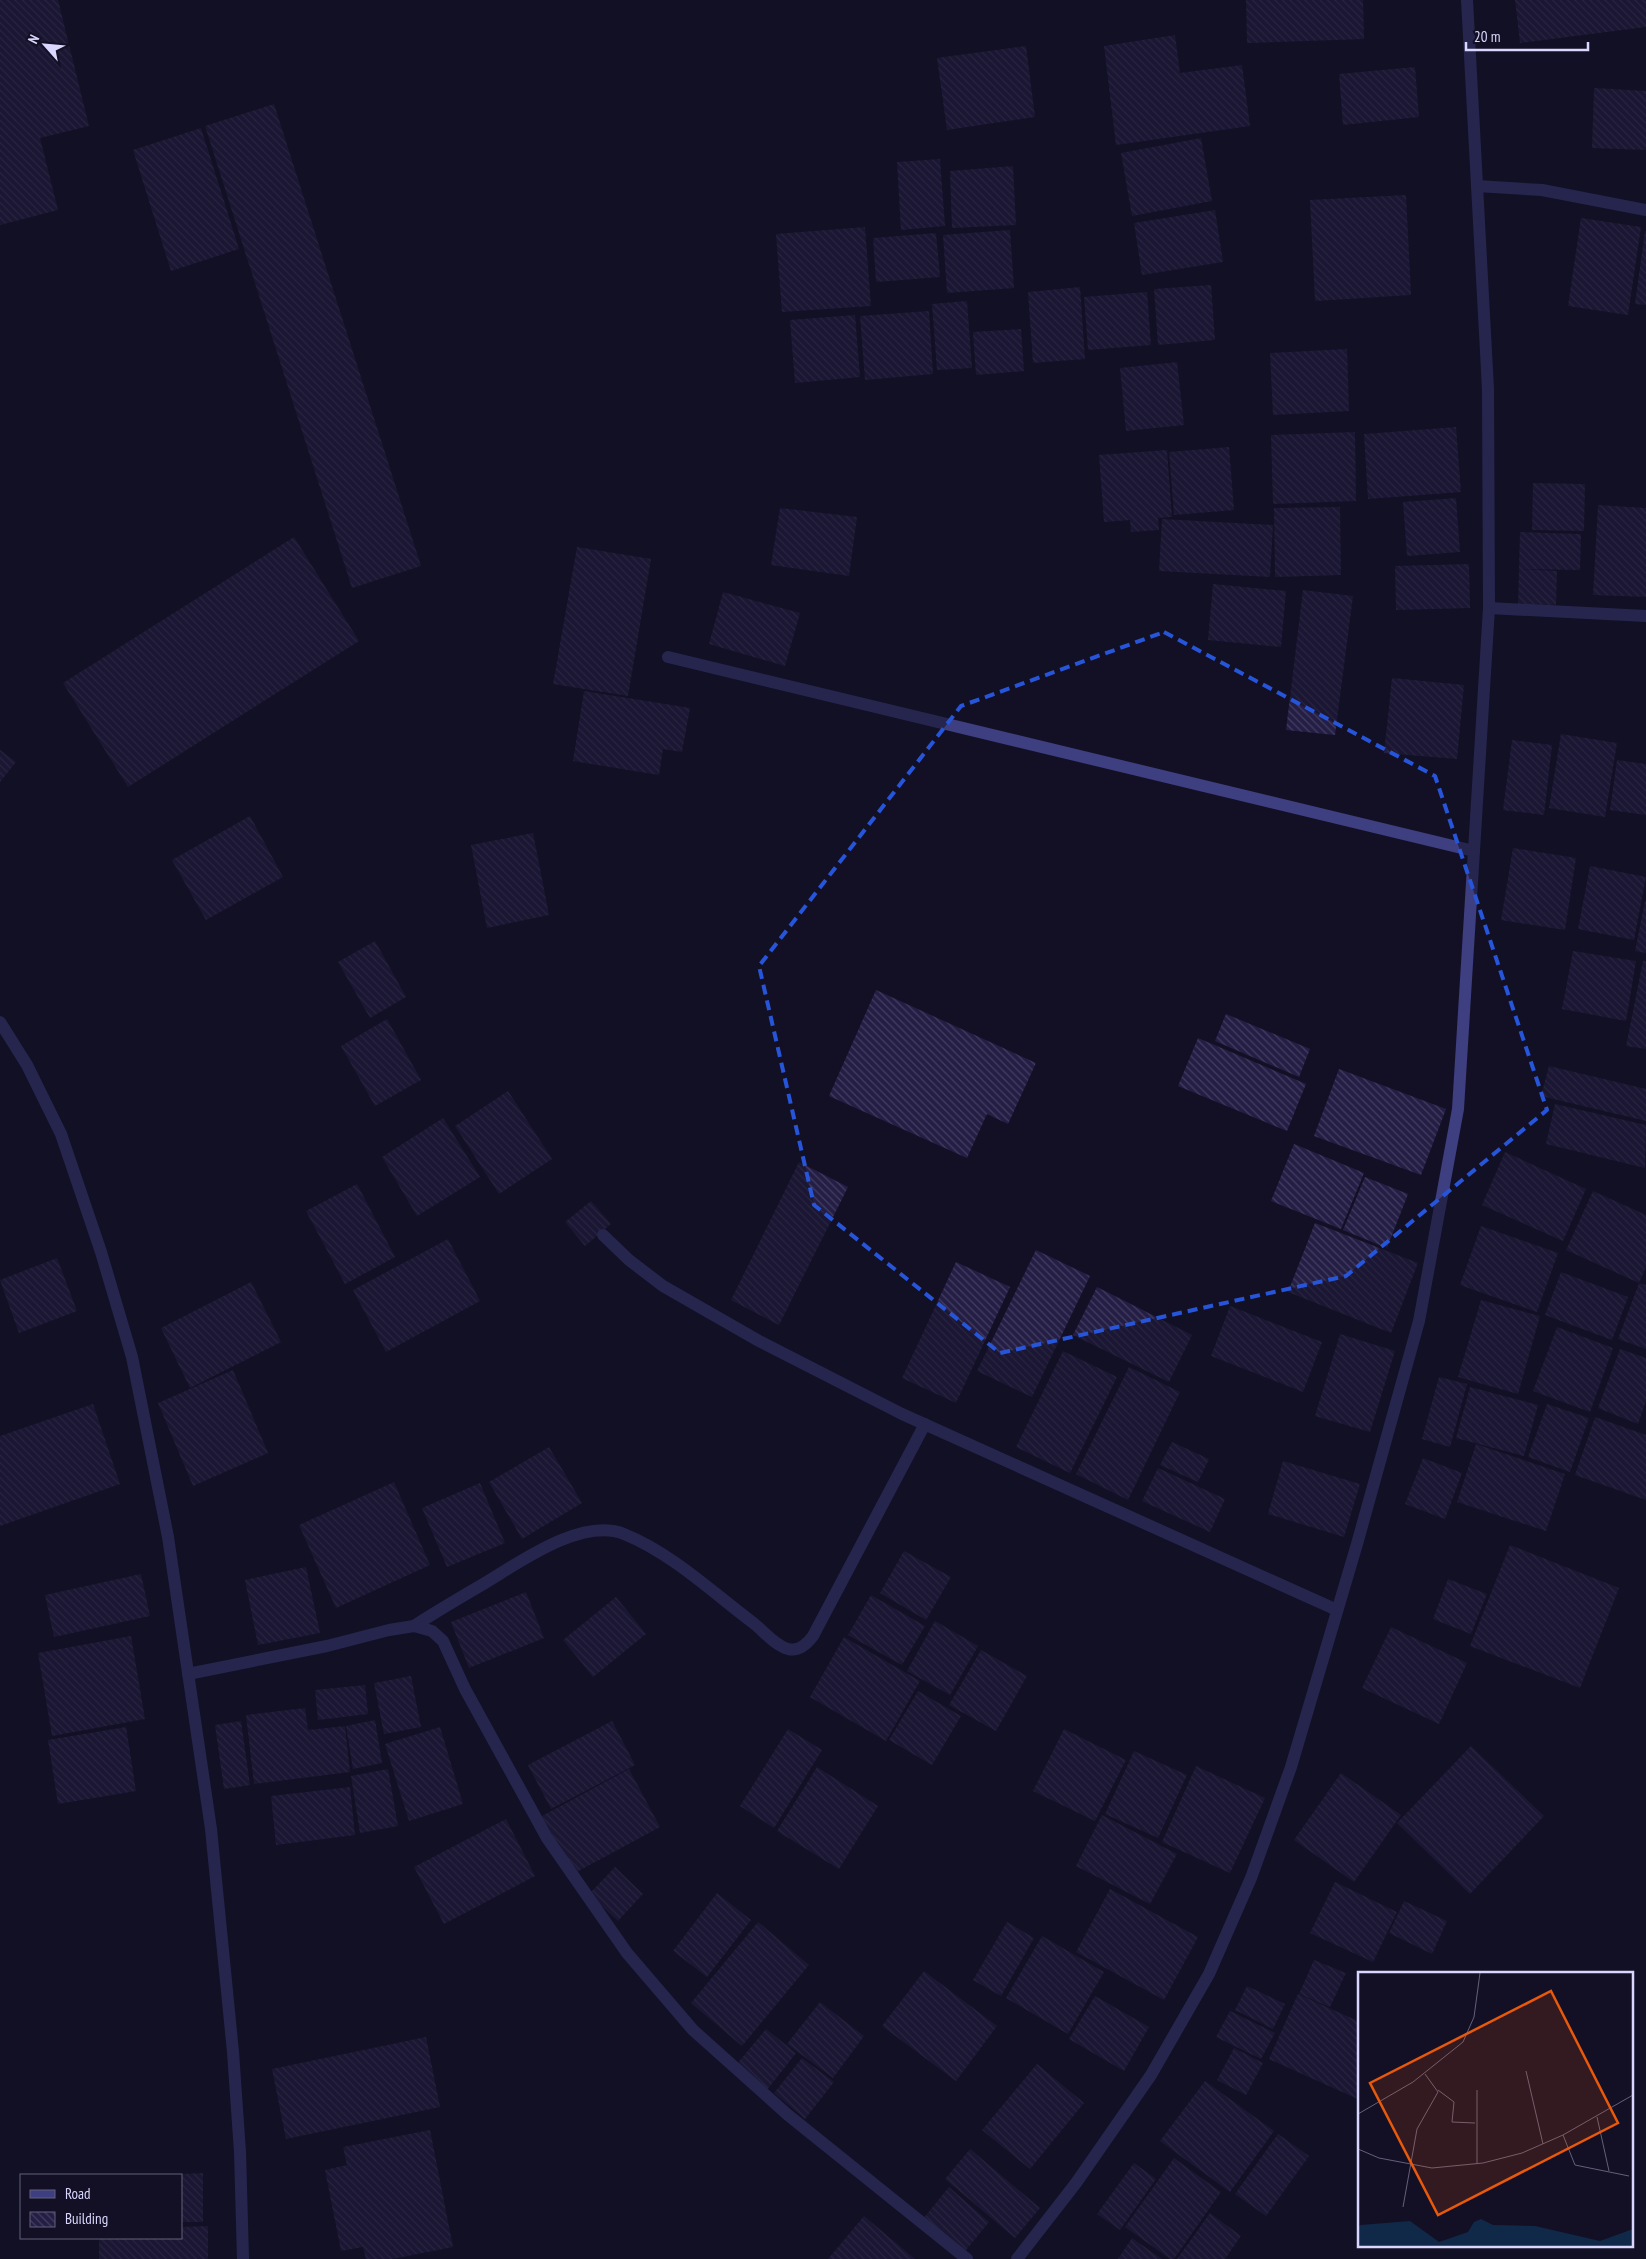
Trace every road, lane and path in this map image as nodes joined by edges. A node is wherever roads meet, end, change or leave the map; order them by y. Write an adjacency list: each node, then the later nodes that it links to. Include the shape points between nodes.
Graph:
1 (1467, 0): 2 (street)
2 (1477, 186): 3 (street, via 1542,190); 4 (street, via 1488,389)
3 (1646, 210)
4 (1489, 608): 5 (street); 7 (street)
5 (1646, 616)
6 (668, 657): 7 (street)
7 (1474, 851): 11 (street, via 1458,1109 1439,1215 1419,1320)
8 (0, 1022): 13 (street, via 27,1065 61,1134 132,1356 168,1537)
9 (603, 1235): 10 (street, via 663,1286 759,1341)
10 (925, 1424): 11 (street); 12 (street, via 813,1636 807,1645 799,1649 777,1644 662,1554 611,1529 585,1532 544,1548)
11 (1337, 1610): 16 (street, via 1291,1768 1251,1878 1209,1974 1152,2075 1076,2183)
12 (414, 1626): 13 (street); 15 (street, via 432,1630 442,1641 547,1838 627,1953 692,2030 788,2115)
13 (188, 1674): 14 (street, via 211,1829 234,2052)
14 (243, 2259)
15 (967, 2259)
16 (1017, 2259)

